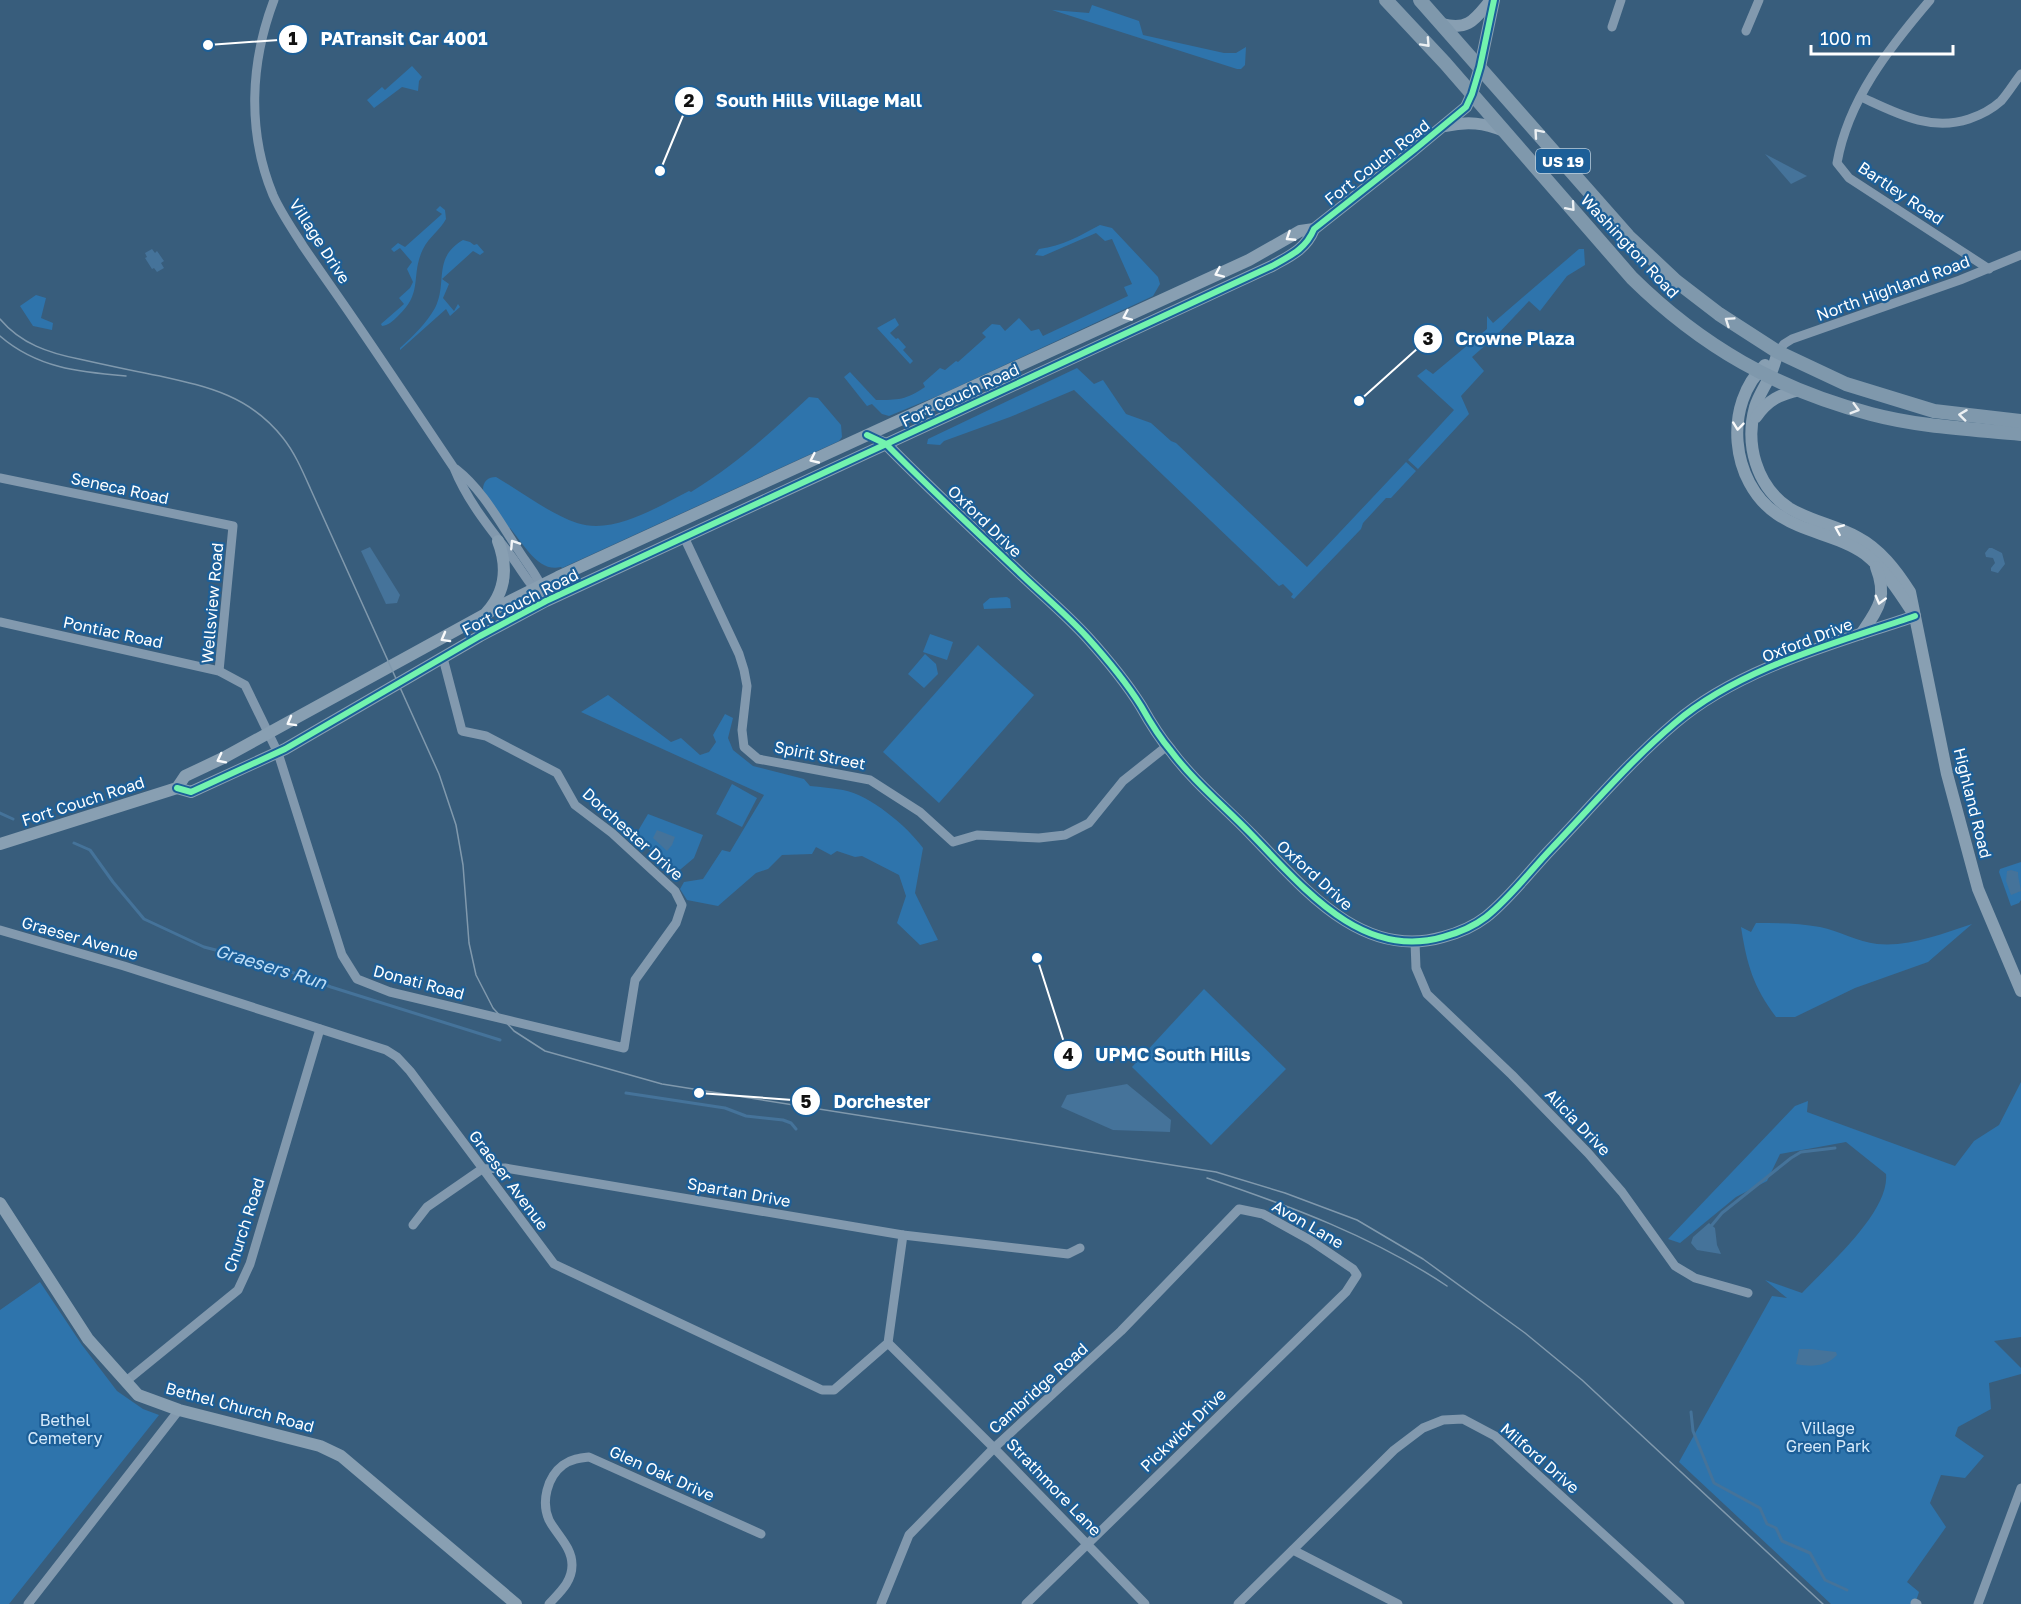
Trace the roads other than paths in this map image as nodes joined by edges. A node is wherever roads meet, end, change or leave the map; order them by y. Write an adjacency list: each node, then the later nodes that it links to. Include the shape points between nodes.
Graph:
1 (274, 0): 29 (street, Village Drive, via 262,36 253,97 263,165 274,197)
2 (1386, 0): 13 (main road, Washington Road / US 19, one-way to 13)
3 (1420, 0): 8 (main road, Washington Road / US 19)
4 (1492, 0): 8 (street, via 1466,25); 11 (street, Fort Couch Road)
5 (1621, 0): 9 (street)
6 (1759, 0): 10 (street)
7 (1930, 0): 14 (street, Bartley Road, via 1876,68)
8 (1442, 24): 11 (main road, Washington Road / US 19)
9 (1612, 27)
10 (1746, 31)
11 (1480, 67): 13 (street, Fort Couch Road); 20 (main road, Washington Road / US 19, one-way to 11, via 1693,295 1641,249)
12 (2021, 74): 14 (street, via 1984,114 1955,124 1932,124 1903,116)
13 (1472, 94): 15 (street, Fort Couch Road, via 1466,107); 16 (main road, Washington Road / US 19)
14 (1861, 97): 19 (street, Bartley Road, via 1841,143 1838,163 1849,178)
15 (1445, 126): 16 (street, via 1475,122); 17 (street, Fort Couch Road)
16 (1504, 131): 21 (main road, Washington Road / US 19, one-way to 21, via 1661,306 1714,347)
17 (1314, 229): 25 (street, Fort Couch Road, one-way to 25, via 1300,231 1249,260); 28 (street, Fort Couch Road, via 1309,242 1253,276)
18 (2021, 255): 19 (street, North Highland Road)
19 (1989, 269): 20 (street, North Highland Road, via 1792,339)
20 (1778, 352): 21 (street, Highland Road); 24 (main road, Washington Road / US 19, one-way to 20, via 1960,415 1906,403 1846,384)
21 (1763, 374): 22 (main road, Washington Road / US 19); 23 (street, Highland Road); 34 (street, Highland Road, one-way to 34, via 1741,406 1737,430 1741,464 1753,489 1787,521 1849,545)
22 (1800, 390): 23 (street, via 1771,399); 26 (main road, Washington Road / US 19, one-way to 26, via 1905,421)
23 (1753, 420): 37 (street, Highland Road, one-way to 23, via 1910,592 1878,552 1856,537 1790,508 1768,488 1751,447)
24 (2021, 421)
25 (880, 429): 27 (street, Fort Couch Road); 28 (street)
26 (2021, 434)
27 (867, 435): 28 (street, Oxford Drive); 35 (street, Fort Couch Road, one-way to 35)
28 (886, 444): 32 (street, Fort Couch Road); 44 (street, Oxford Drive, via 1088,638 1141,706)
29 (454, 468): 33 (street, Village Drive); 35 (street, Village Drive, one-way to 29, via 487,503 468,478)
30 (0, 478): 31 (street, Seneca Road)
31 (233, 526): 42 (street, Wellsview Road)
32 (684, 537): 36 (street, Fort Couch Road); 44 (street, Spirit Street, via 738,651 747,686 744,747 758,759 870,780 920,812 953,842 976,835 1065,835 1089,823 1123,781)
33 (498, 541): 35 (street, Village Drive); 38 (street, via 504,579 496,600)
34 (1874, 563): 37 (street, Highland Road, via 1894,582); 40 (street, one-way to 40, via 1881,582 1881,601)
35 (537, 587): 36 (street, Village Drive); 38 (street, Fort Couch Road)
36 (546, 601): 41 (street, Fort Couch Road)
37 (1915, 616): 40 (street, Oxford Drive); 50 (street, Highland Road, via 1947,774 1978,889)
38 (483, 617): 43 (street, Fort Couch Road, one-way to 43)
39 (0, 622): 42 (street, Pontiac Road)
40 (1861, 634): 49 (street, Oxford Drive, via 1753,674 1701,704 1647,748 1486,917 1456,933)
41 (442, 658): 45 (street, Fort Couch Road); 52 (street, Dorchester Drive, via 462,731 486,736 557,773 575,805 675,891 682,905 676,923 635,980)
42 (219, 670): 43 (street, Wellsview Road, via 245,685)
43 (269, 733): 45 (street, Donati Road); 46 (street, Fort Couch Road, one-way to 46, via 185,776)
44 (1167, 747): 49 (street, Oxford Drive, via 1335,914 1375,936)
45 (278, 753): 46 (street, Fort Couch Road, via 190,792); 52 (street, Donati Road, via 342,955 357,979 390,992)
46 (177, 788): 47 (street, Fort Couch Road)
47 (0, 844)
48 (0, 930): 51 (street, Graeser Avenue)
49 (1415, 942): 60 (street, Alicia Drive, via 1416,968 1428,994 1582,1147 1622,1192 1675,1266 1695,1278)
50 (2021, 991)
51 (320, 1029): 53 (street, Graeser Avenue, via 397,1057); 62 (street, Church Road, via 250,1264 238,1290)
52 (624, 1048)
53 (482, 1169): 56 (street, via 427,1207); 57 (street, Spartan Drive, via 505,1168); 61 (street, Graeser Avenue, via 554,1264 822,1390 834,1390)
54 (0, 1203): 62 (street, Bethel Church Road, via 88,1339)
55 (1239, 1209): 59 (street, Avon Lane, via 1263,1214 1310,1240); 64 (street, Cambridge Road, via 1121,1331)
56 (413, 1225)
57 (903, 1235): 58 (street, Spartan Drive, via 1068,1254); 61 (street)
58 (1080, 1248)
59 (1356, 1275): 67 (street, Pickwick Drive, via 1346,1292)
60 (1748, 1293)
61 (888, 1343): 64 (street, Strathmore Lane)
62 (125, 1382): 63 (street, Bethel Church Road, via 138,1395)
63 (179, 1410): 69 (street); 70 (street, Bethel Church Road, via 321,1446 341,1456)
64 (994, 1448): 67 (street, Strathmore Lane); 72 (street, Cambridge Road, via 909,1535)
65 (2021, 1488): 78 (street)
66 (761, 1534): 71 (street, Glen Oak Drive, via 589,1456 575,1459 557,1471 546,1490 549,1519 573,1562 567,1584)
67 (1088, 1544): 73 (street, Pickwick Drive); 74 (street, Strathmore Lane)
68 (1293, 1550): 75 (street, Milford Drive); 76 (street); 77 (street, Milford Drive, via 1408,1439 1443,1420 1463,1419 1495,1436)
69 (28, 1604)
70 (516, 1604)
71 (549, 1604)
72 (881, 1604)
73 (1026, 1604)
74 (1145, 1604)
75 (1238, 1604)
76 (1398, 1604)
77 (1680, 1604)
78 (1978, 1604)

